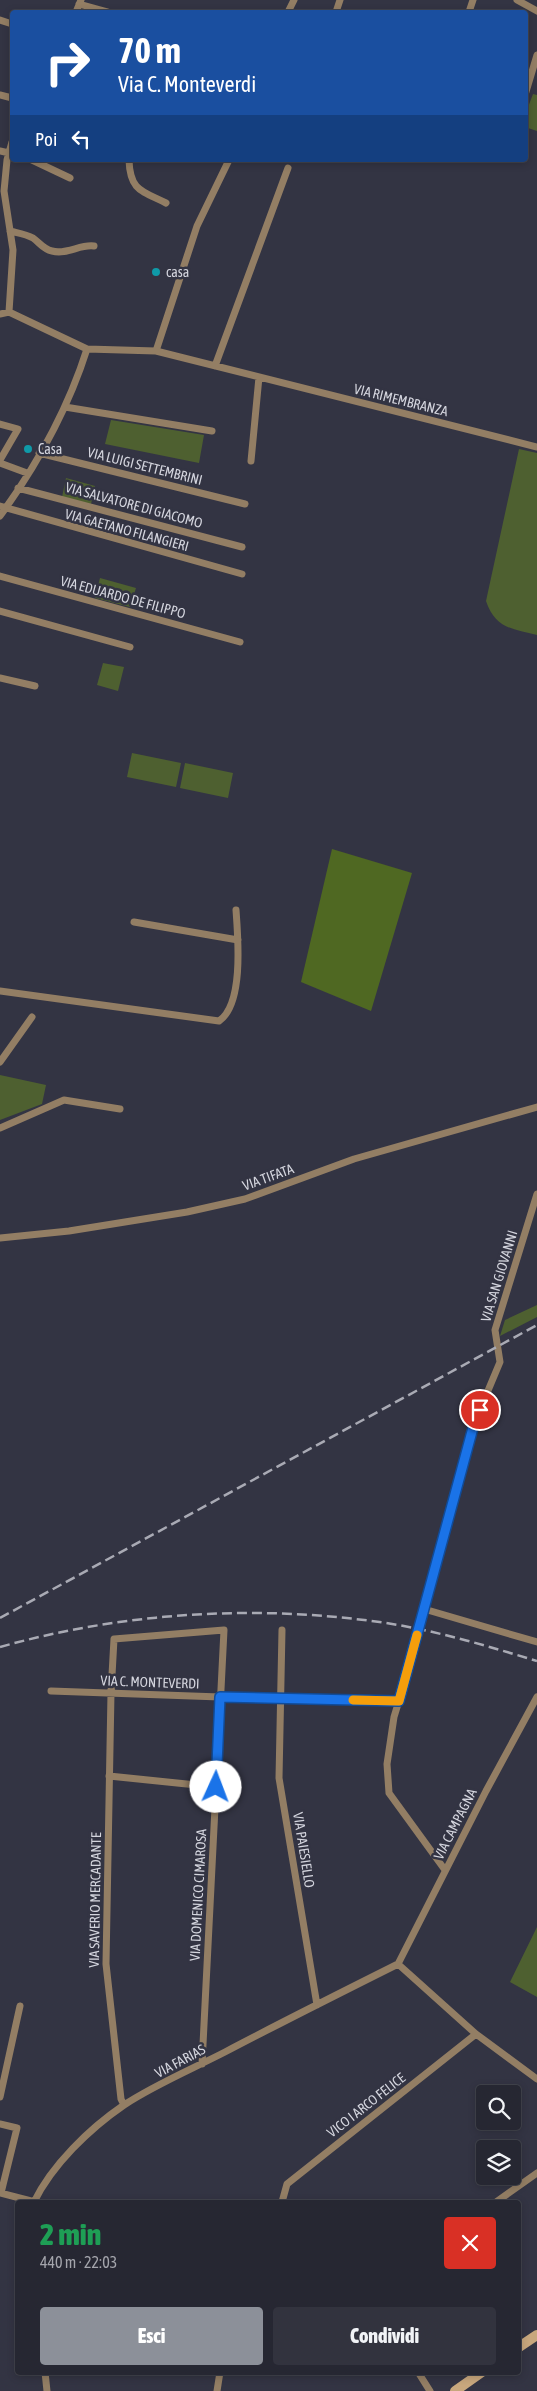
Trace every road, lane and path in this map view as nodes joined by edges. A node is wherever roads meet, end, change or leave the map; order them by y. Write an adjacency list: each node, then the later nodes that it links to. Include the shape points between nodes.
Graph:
1 (510, 0): 2 (street)
2 (518, 1): 5 (street)
3 (80, 2): 4 (street)
4 (102, 10)
5 (537, 11)
6 (536, 59): 7 (street)
7 (528, 85)
8 (0, 151): 9 (street)
9 (10, 153): 16 (street)
10 (36, 162): 14 (street)
11 (129, 162): 15 (street, via 132,183)
12 (228, 162): 22 (street, via 197,226)
13 (288, 168): 23 (street)
14 (70, 178)
15 (166, 203)
16 (3, 209): 17 (street)
17 (10, 231): 18 (street, via 30,236 40,246 63,253 87,245); 19 (street, via 13,250)
18 (94, 246)
19 (8, 312): 20 (street); 21 (street)
20 (0, 314)
21 (87, 349): 22 (street, VIA RIMEMBRANZA); 25 (street)
22 (156, 352): 23 (street, VIA RIMEMBRANZA)
23 (215, 366): 24 (street, VIA RIMEMBRANZA)
24 (259, 377): 28 (street, VIA RIMEMBRANZA); 30 (street)
25 (66, 407): 27 (street); 29 (street)
26 (0, 424): 31 (street, via 18,429)
27 (212, 431)
28 (537, 447)
29 (39, 453): 32 (street); 34 (street, VIA LUIGI SETTEMBRINI)
30 (251, 461)
31 (0, 462): 32 (street)
32 (27, 473): 33 (street)
33 (18, 488): 35 (street); 37 (street, VIA SALVATORE DI GIACOMO)
34 (244, 504)
35 (2, 508): 36 (street); 38 (street, VIA GAETANO FILANGIERI)
36 (0, 516)
37 (242, 547)
38 (242, 574)
39 (0, 576): 41 (street, VIA EDUARDO DE FILIPPO)
40 (0, 611): 42 (street)
41 (240, 642)
42 (130, 647)
43 (0, 678): 44 (street)
44 (35, 686)
45 (236, 910): 47 (street)
46 (134, 922): 47 (street)
47 (238, 940): 48 (street, via 238,972 229,1010 219,1021)
48 (0, 991)
49 (32, 1017): 50 (street)
50 (0, 1062)
51 (537, 1107): 55 (street, VIA TIFATA, via 354,1159 244,1199 187,1212 69,1231)
52 (120, 1109): 53 (street, via 64,1100)
53 (0, 1128)
54 (537, 1194): 56 (street, VIA SAN GIOVANNI, via 495,1330 500,1362 474,1424)
55 (0, 1238)
56 (424, 1609): 58 (street); 64 (street, VIA SAN GIOVANNI)
57 (282, 1630): 63 (street, VIA PAIESIELLO)
58 (537, 1642)
59 (51, 1691): 60 (street, VIA C. MONTEVERDI)
60 (111, 1693): 61 (street, VIA C. MONTEVERDI); 61 (street, VIA SAVERIO MERCADANTE, via 114,1639 224,1630); 65 (street, VIA SAVERIO MERCADANTE)
61 (220, 1697): 63 (street, VIA C. MONTEVERDI); 66 (street, VIA DOMENICO CIMAROSA)
62 (537, 1697): 67 (street, VIA CAMPAGNA)
63 (282, 1699): 64 (street, VIA C. MONTEVERDI); 69 (street, VIA PAIESIELLO, via 279,1778)
64 (399, 1701): 67 (street, VIA SAN GIOVANNI, via 387,1764 388,1792)
65 (109, 1776): 66 (street); 75 (street, VIA SAVERIO MERCADANTE, via 106,1978)
66 (216, 1787): 72 (street, VIA DOMENICO CIMAROSA)
67 (445, 1870): 68 (street, VIA CAMPAGNA)
68 (398, 1964): 69 (street, VIA FARIAS); 71 (street)
69 (317, 2005): 72 (street, VIA FARIAS)
70 (20, 2006): 74 (street)
71 (476, 2034): 73 (street); 81 (street, VICO I ARCO FELICE, via 287,2184)
72 (202, 2064): 75 (street, VIA FARIAS)
73 (537, 2080)
74 (0, 2097)
75 (124, 2105): 80 (street, VIA FARIAS, via 90,2132 44,2184)
76 (0, 2124): 78 (street, via 18,2128)
77 (537, 2173): 82 (street)
78 (0, 2193): 79 (street, VIA FARIAS)
79 (26, 2200)
80 (35, 2200)
81 (283, 2200)
82 (499, 2200)
83 (537, 2335): 84 (main road)
84 (521, 2346)
85 (45, 2375): 89 (street)
86 (220, 2375): 90 (street)
87 (420, 2375): 91 (street)
88 (478, 2375): 92 (main road)
89 (47, 2391)
90 (217, 2391)
91 (430, 2391)
92 (456, 2391)

